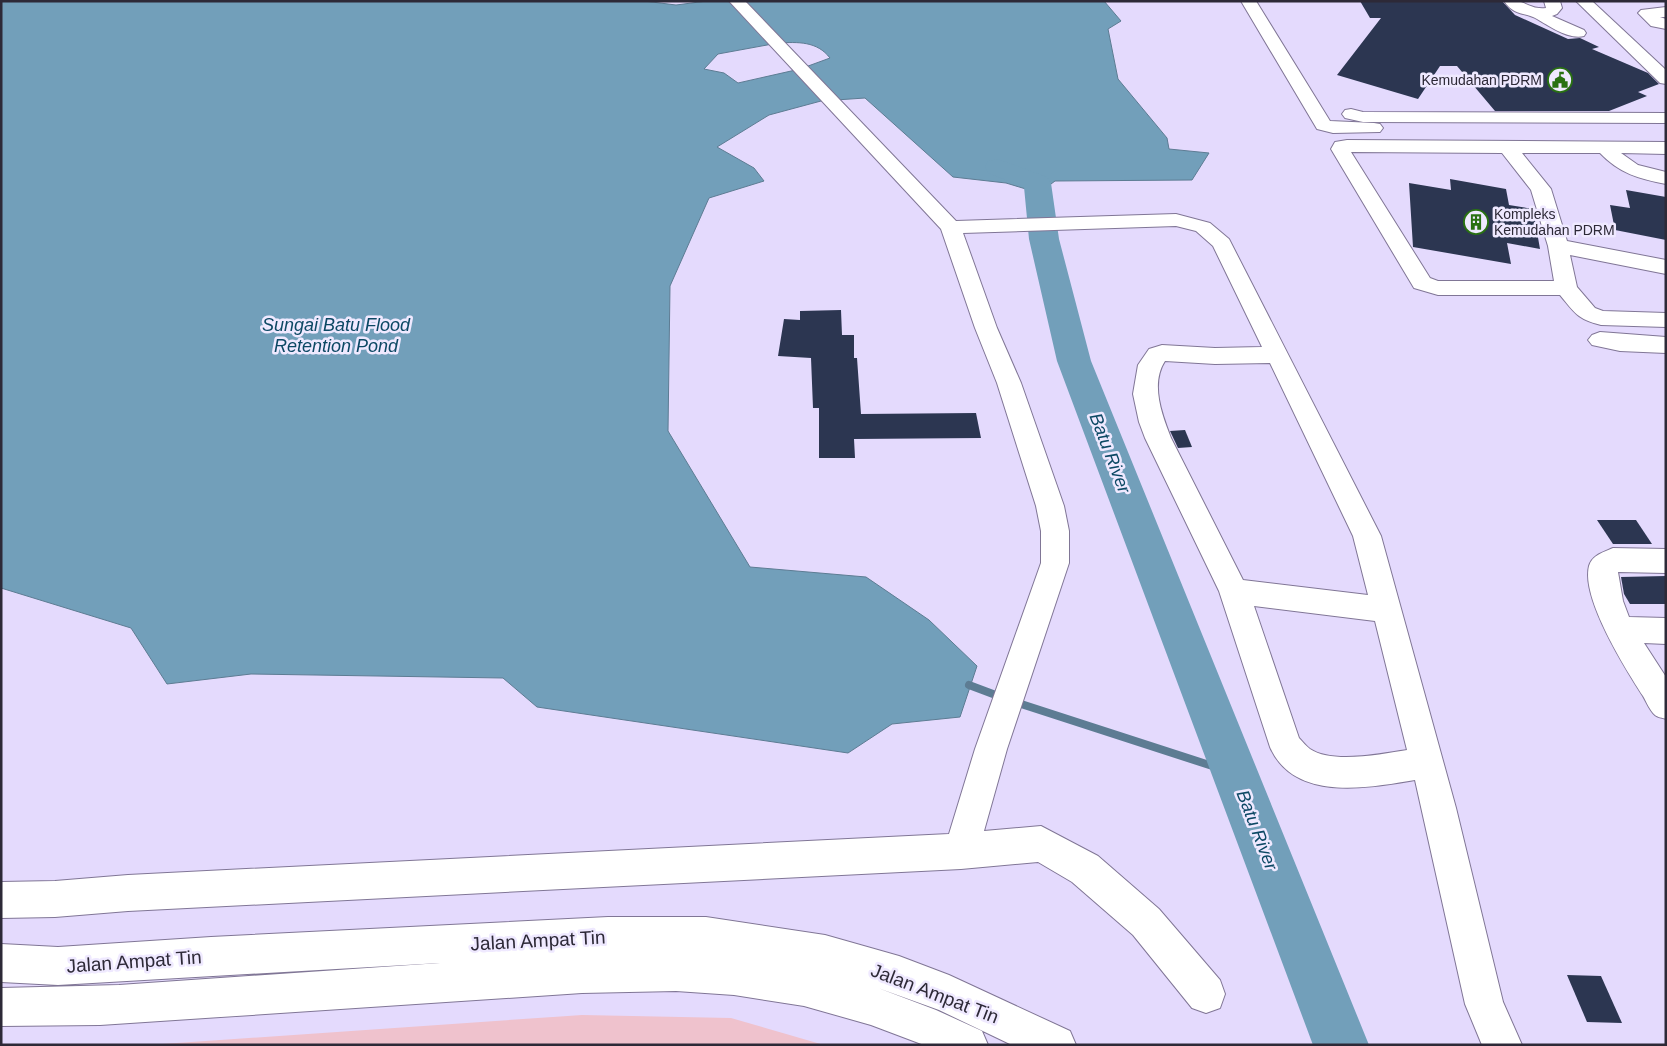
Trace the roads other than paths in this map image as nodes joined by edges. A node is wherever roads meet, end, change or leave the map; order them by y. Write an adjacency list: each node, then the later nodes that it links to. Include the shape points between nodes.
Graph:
1 (736, 1): 23 (street)
2 (1248, 1): 18 (street, via 1323,125 1333,128)
3 (1261, 1): 17 (street, via 1332,107 1363,116)
4 (1511, 1): 13 (street, via 1523,10)
5 (1551, 1): 6 (street); 13 (street, via 1552,11)
6 (1583, 1): 7 (street); 16 (street)
7 (1593, 1)
8 (1641, 1): 9 (street)
9 (1660, 1): 10 (street); 11 (street)
10 (1666, 2)
11 (1666, 7)
12 (1666, 12): 14 (street, via 1646,13 1657,22)
13 (1539, 13): 15 (street)
14 (1666, 24)
15 (1578, 33)
16 (1666, 79)
17 (1666, 118)
18 (1666, 131)
19 (1507, 147): 20 (street); 24 (street, via 1541,189); 26 (street, via 1342,146 1340,149 1422,283 1438,288)
20 (1604, 147): 21 (street); 22 (street, via 1627,168)
21 (1666, 148)
22 (1666, 178)
23 (950, 227): 30 (street, via 1176,220 1203,227 1222,243); 38 (street, via 1009,384 1050,506 1056,544 1055,563 991,749)
24 (1558, 246): 25 (street); 26 (street)
25 (1666, 267)
26 (1566, 288): 27 (street, via 1587,313 1595,317)
27 (1666, 320)
28 (1600, 340): 29 (street)
29 (1666, 344)
30 (1277, 355): 32 (street, via 1162,353 1153,359 1146,382 1145,394 1158,438); 33 (street, via 1367,536)
31 (1666, 561): 34 (street, via 1613,560 1603,566 1602,580)
32 (1234, 591): 33 (street); 37 (street, via 1292,757 1318,770 1365,770)
33 (1386, 610): 37 (street)
34 (1620, 630): 35 (street); 36 (street)
35 (1666, 631)
36 (1666, 705)
37 (1427, 762): 46 (street, via 1484,1004)
38 (961, 851): 39 (street); 42 (street, via 1041,844 1078,865 1146,922)
39 (1, 900)
40 (1, 963): 41 (street, Jalan Ampat Tin, via 58,966 608,936 706,936 825,954)
41 (896, 993): 43 (street, Jalan Ampat Tin, via 820,990 759,979 679,973 602,972 205,1000); 44 (street, Jalan Ampat Tin, via 931,1026); 45 (street, Jalan Ampat Tin, via 958,998)
42 (1206, 994)
43 (1, 1007)
44 (968, 1045)
45 (1056, 1045)
46 (1502, 1045)

